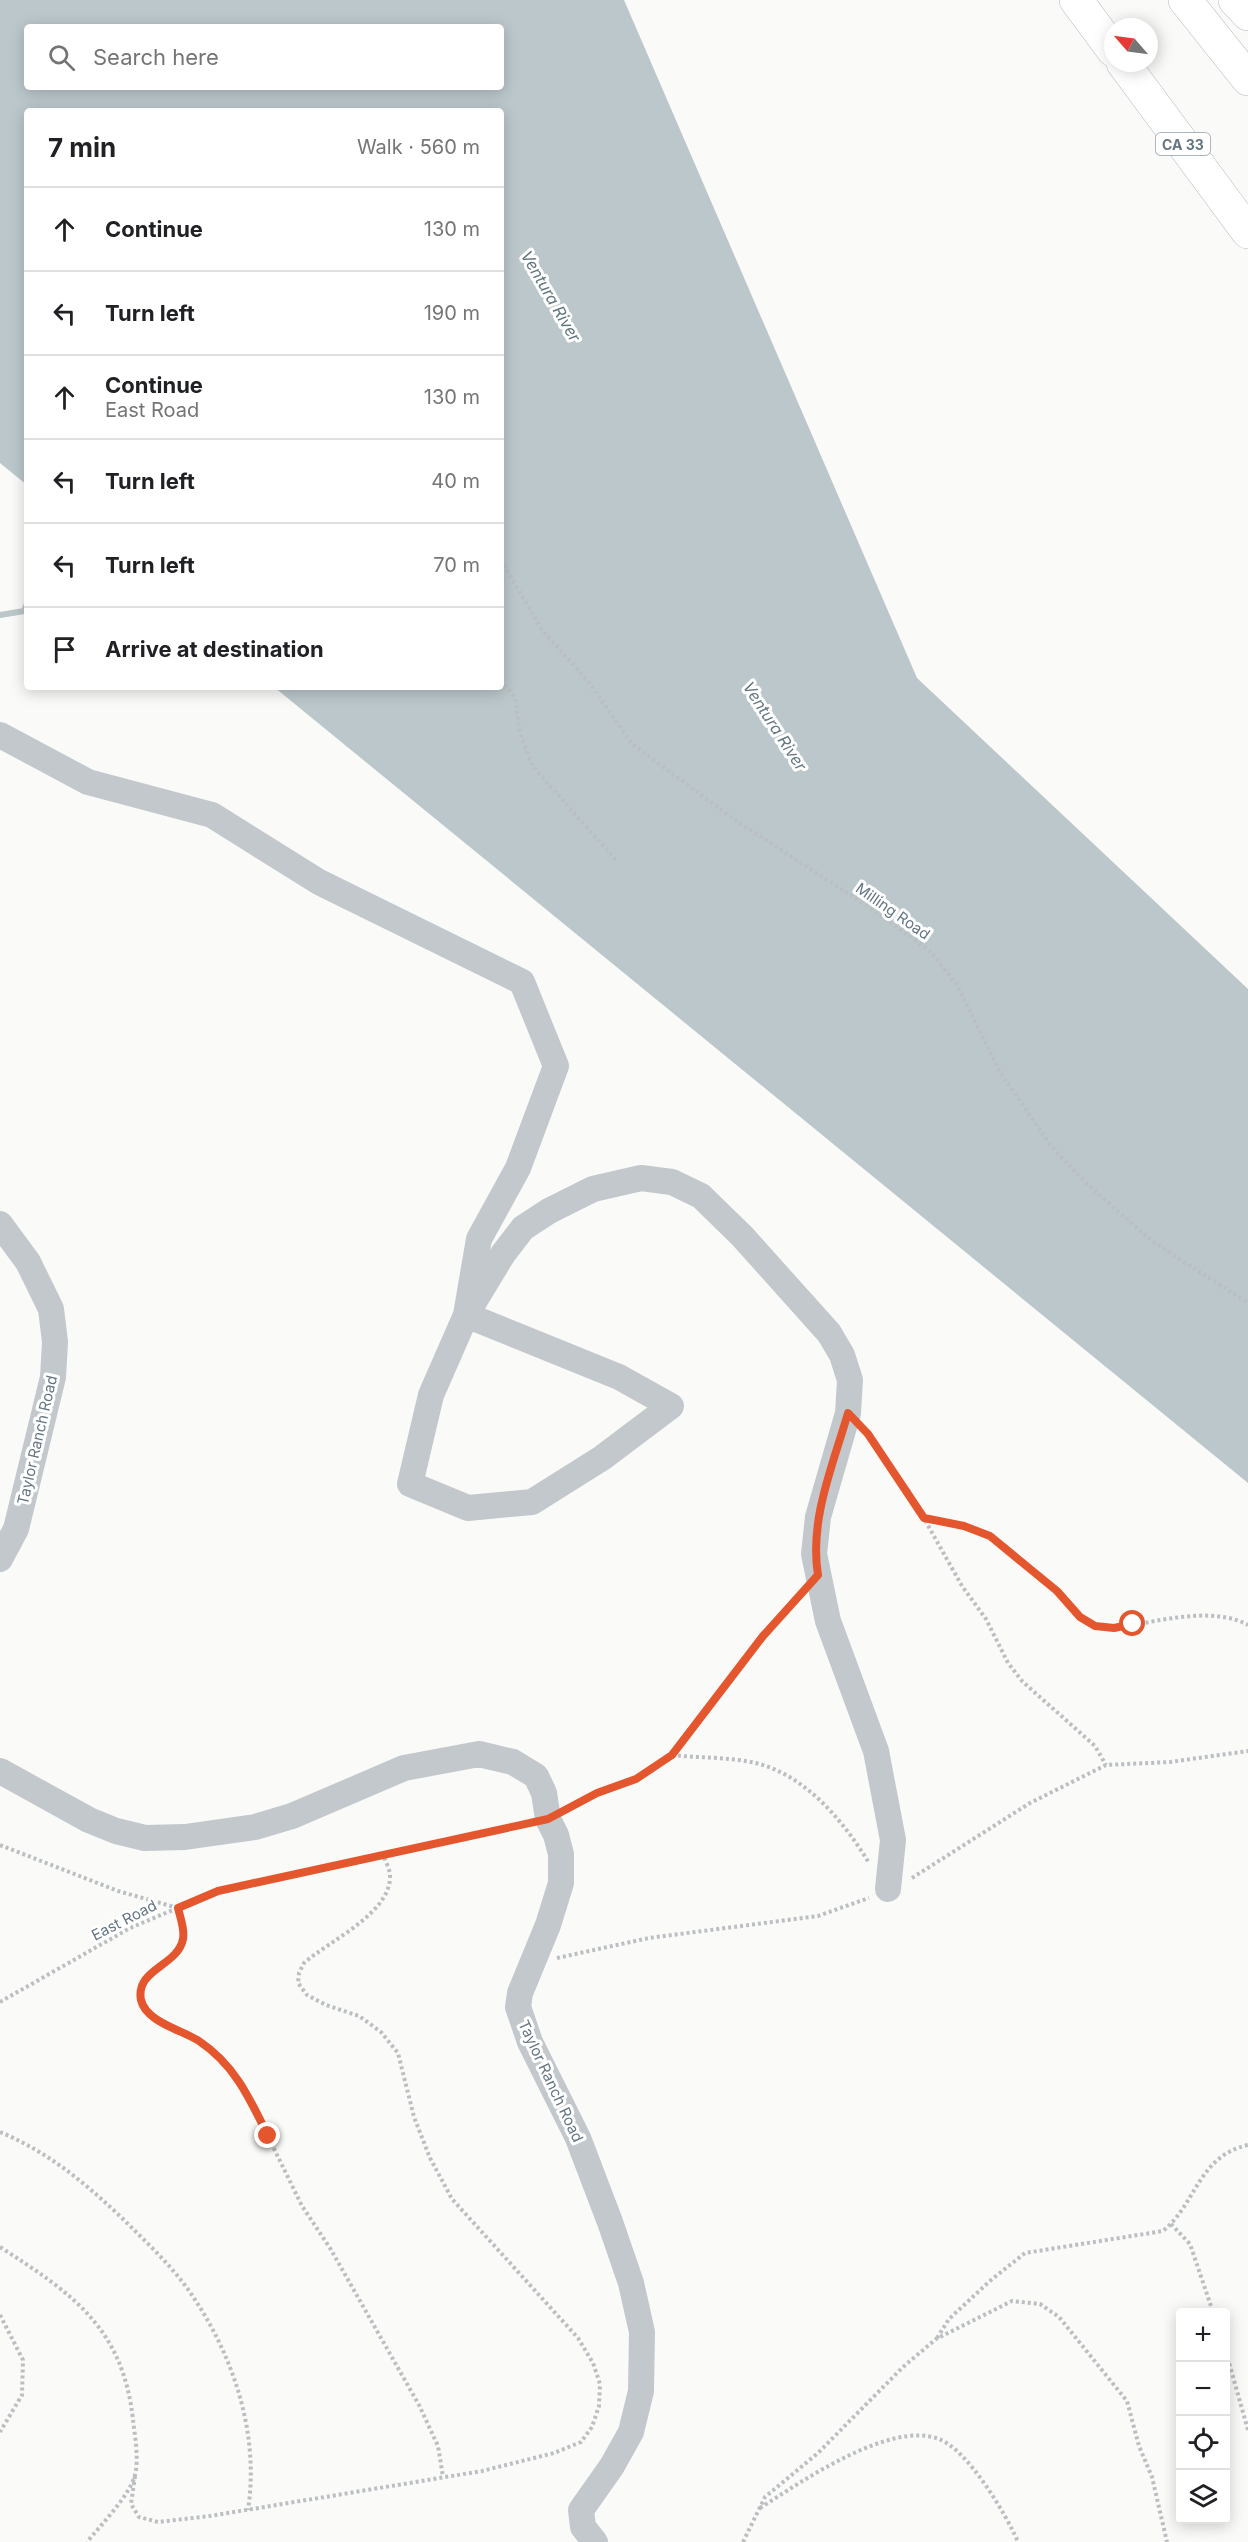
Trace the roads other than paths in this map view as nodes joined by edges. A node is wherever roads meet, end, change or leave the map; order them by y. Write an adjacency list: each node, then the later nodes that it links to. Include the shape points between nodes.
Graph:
1 (1076, 0): 5 (highway)
2 (1185, 0): 7 (highway)
3 (1235, 0): 4 (highway)
4 (1248, 14)
5 (1104, 38)
6 (1130, 72): 8 (highway, CA 33)
7 (1248, 79)
8 (1246, 229)
9 (0, 735): 11 (street, via 88,782 212,815 319,882 522,982 556,1066 518,1168 479,1239)
10 (0, 1224): 12 (street, Taylor Ranch Road, via 28,1262 51,1309 55,1342 53,1377 16,1529)
11 (466, 1315): 11 (street, via 431,1395 410,1484 468,1508 532,1502 602,1458 671,1406 619,1377); 14 (street, via 523,1228 593,1189 641,1178 672,1182 701,1196 830,1333 850,1380 848,1413 818,1517 814,1554 828,1621 876,1751 893,1840)
12 (0, 1559)
13 (0, 1771): 15 (street, Taylor Ranch Road, via 90,1820 145,1838 255,1827 292,1816 404,1768 479,1754 513,1762 536,1776 561,1854 561,1883 518,2007 530,2042 578,2138 631,2283 642,2332 641,2391 631,2432 581,2510 583,2527)
14 (888, 1889)
15 (595, 2542)

